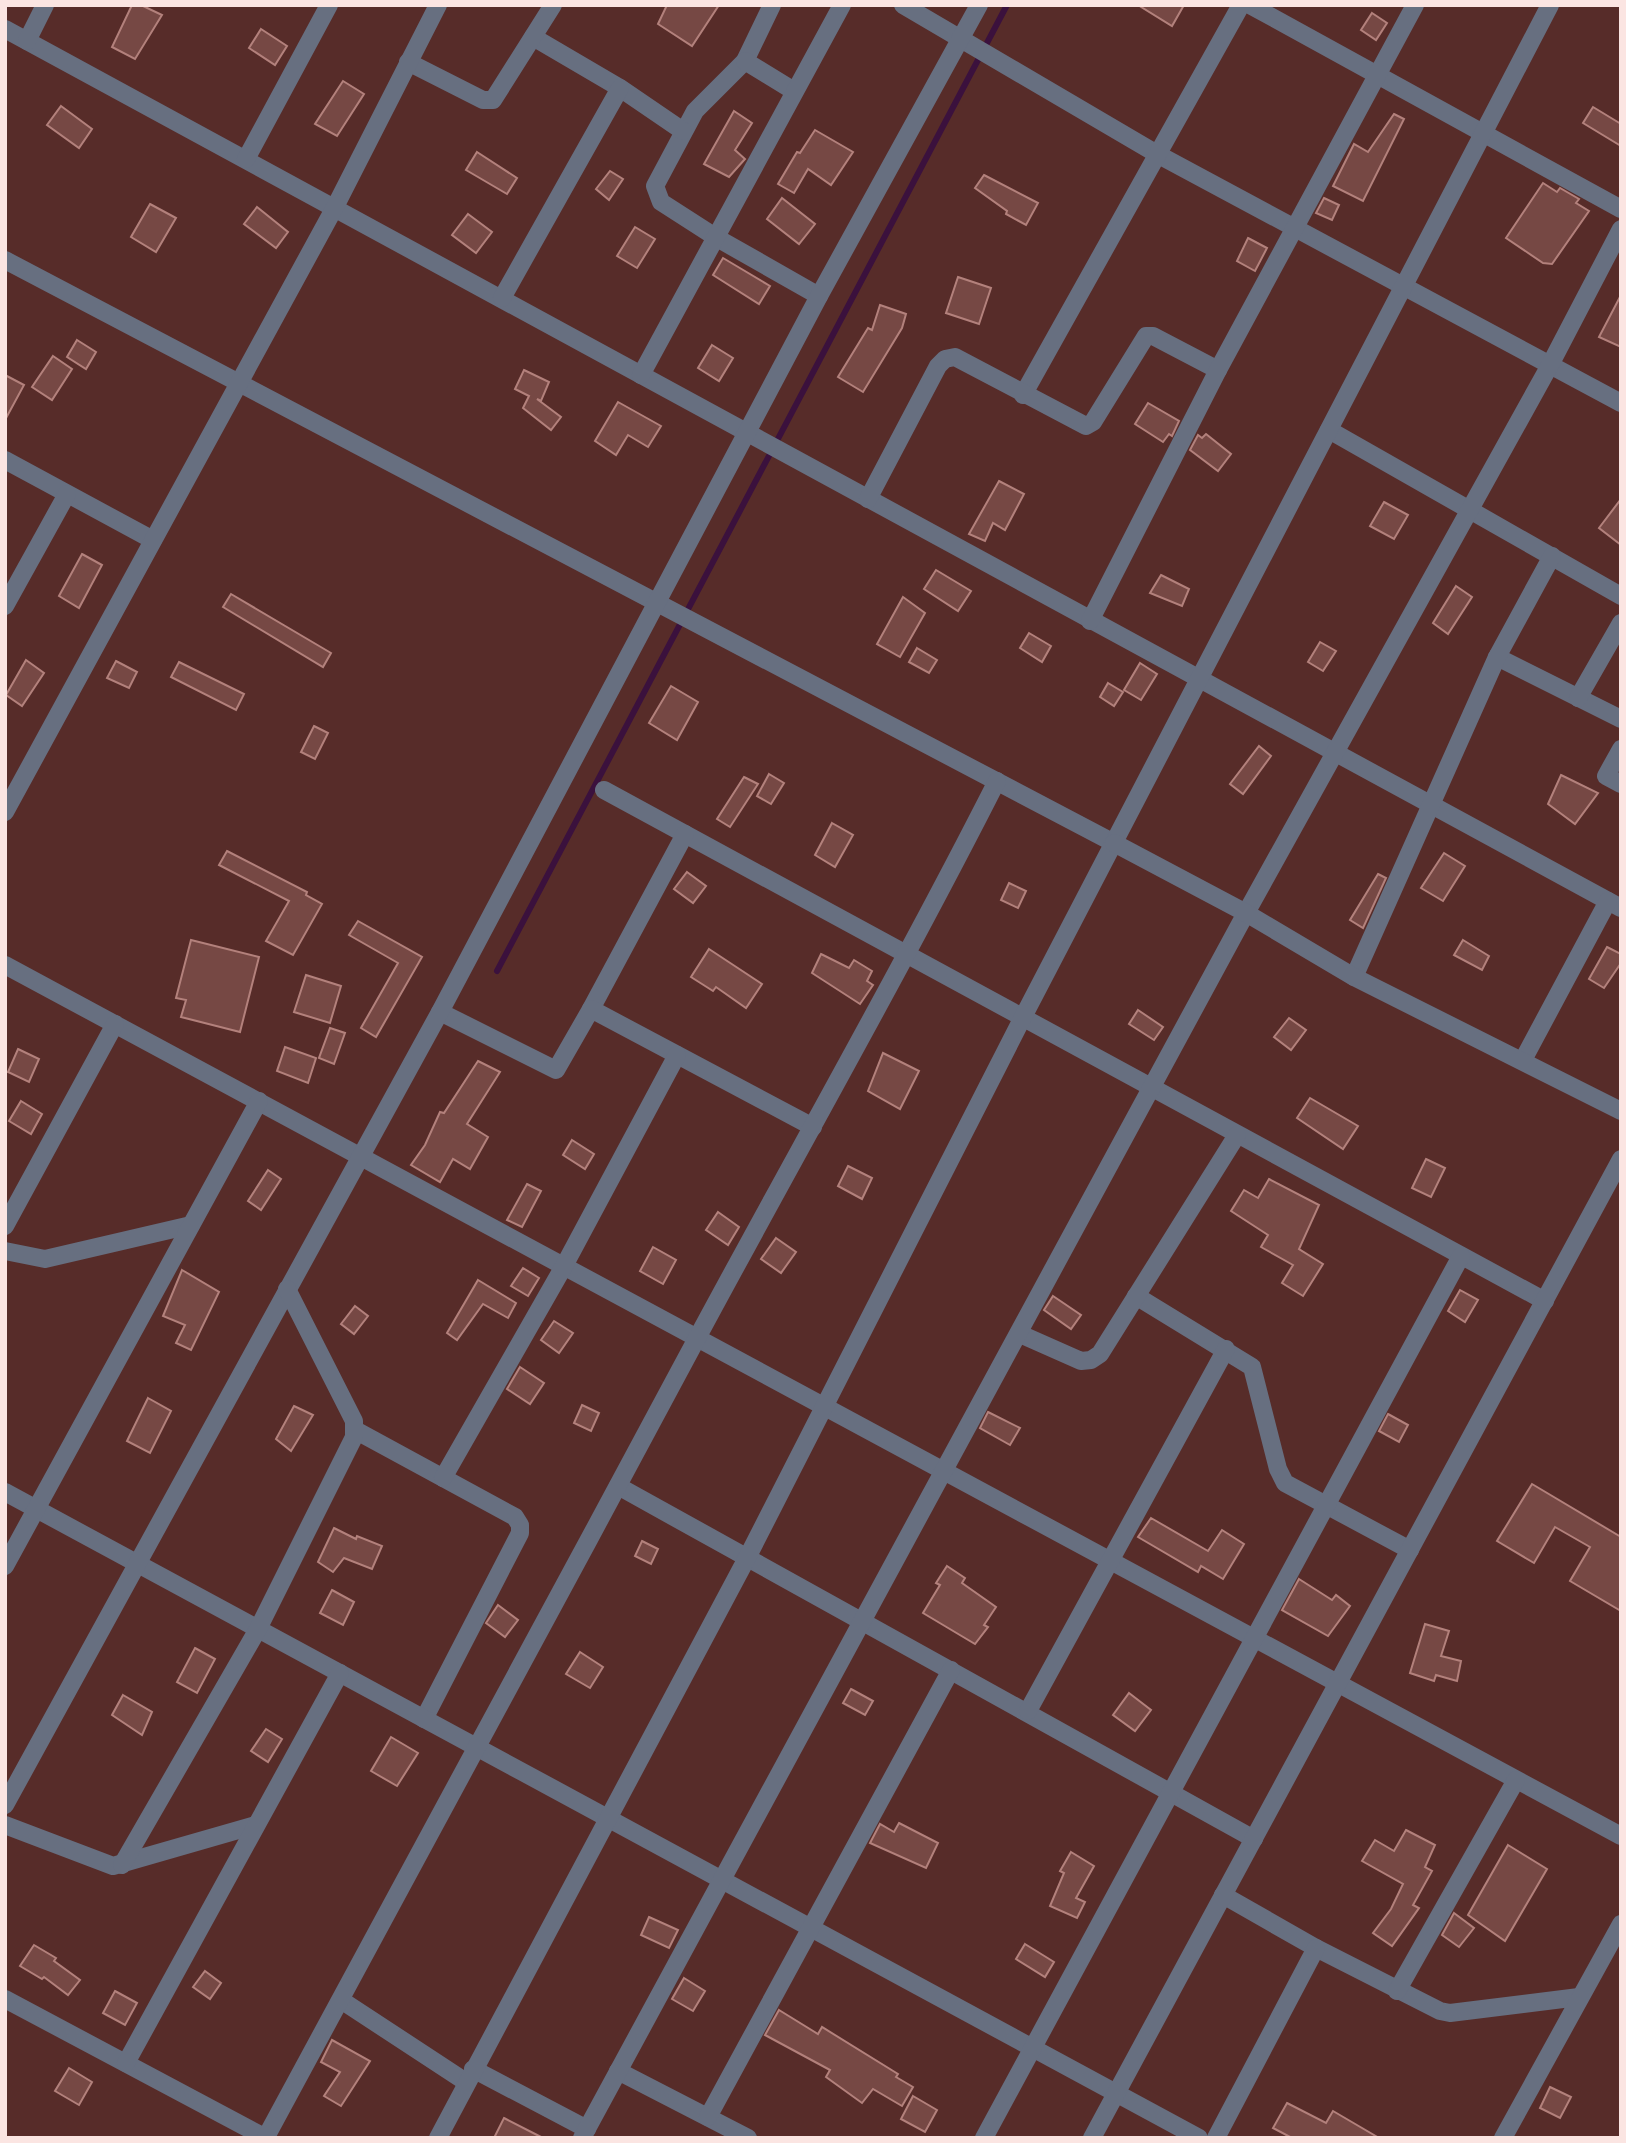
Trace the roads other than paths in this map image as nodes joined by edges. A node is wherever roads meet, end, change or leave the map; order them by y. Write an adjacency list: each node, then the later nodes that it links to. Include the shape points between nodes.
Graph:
1 (45, 5): 16 (street)
2 (329, 5): 25 (street)
3 (438, 5): 18 (street)
4 (554, 5): 14 (street)
5 (772, 5): 17 (street)
6 (842, 5): 21 (street)
7 (903, 5): 15 (street)
8 (979, 5): 15 (street)
9 (1241, 5): 24 (street)
10 (1250, 5): 19 (street)
11 (1415, 5): 19 (street)
12 (1550, 5): 23 (street)
13 (5, 29): 16 (street)
14 (533, 37): 18 (street, via 492,100 483,100); 20 (street)
15 (962, 38): 24 (street); 33 (street)
16 (27, 41): 25 (street)
17 (745, 61): 21 (street); 22 (street, via 695,111)
18 (408, 62): 26 (street)
19 (1378, 76): 23 (street); 28 (street)
20 (620, 88): 22 (street); 34 (street)
21 (794, 91): 30 (street)
22 (683, 131): 30 (street, via 655,193 661,202)
23 (1483, 132): 27 (street); 32 (street)
24 (1157, 154): 28 (street); 39 (street)
25 (246, 159): 26 (street)
26 (335, 207): 34 (street); 38 (street)
27 (1621, 209)
28 (1296, 229): 32 (street); 36 (street)
29 (1621, 229): 35 (street)
30 (717, 239): 33 (street); 37 (street)
31 (5, 260): 38 (street)
32 (1404, 284): 35 (street); 41 (street)
33 (819, 296): 42 (street)
34 (502, 298): 37 (street)
35 (1550, 365): 40 (street); 46 (street)
36 (1218, 370): 39 (street, via 1146,336 1093,422 1086,426); 52 (street)
37 (641, 374): 42 (street)
38 (240, 384): 47 (street); 50 (street)
39 (1023, 396): 45 (street, via 955,357 945,359)
40 (1621, 403)
41 (1329, 430): 46 (street); 55 (street)
42 (746, 431): 45 (street); 50 (street)
43 (5, 460): 44 (street)
44 (67, 494): 47 (street); 51 (street)
45 (867, 499): 52 (street)
46 (1471, 508): 48 (street); 59 (street)
47 (153, 540): 60 (street)
48 (1552, 556): 49 (street); 54 (street)
49 (1621, 596)
50 (658, 603): 61 (street); 74 (street)
51 (5, 606)
52 (1090, 621): 55 (street)
53 (1621, 623): 56 (street)
54 (1497, 657): 56 (street); 64 (street)
55 (1200, 679): 59 (street); 67 (street)
56 (1578, 698): 57 (street)
57 (1621, 719)
58 (1621, 749): 62 (street, via 1606,776)
59 (1336, 753): 64 (street); 69 (street)
60 (13, 781): 65 (street)
61 (997, 781): 67 (street); 70 (street)
62 (1621, 784)
63 (604, 790): 66 (street)
64 (1430, 806): 68 (street); 72 (street)
65 (5, 811)
66 (685, 835): 70 (street); 73 (street)
67 (1114, 843): 69 (street); 75 (street)
68 (1615, 904): 78 (street)
69 (1247, 913): 72 (street); 79 (street)
70 (908, 956): 75 (street); 82 (street)
71 (5, 965): 76 (street)
72 (1354, 977): 78 (street)
73 (591, 1009): 74 (street, via 556,1070); 77 (street)
74 (440, 1012): 84 (street)
75 (1022, 1019): 79 (street); 97 (street)
76 (115, 1024): 80 (street); 87 (street)
77 (677, 1055): 82 (street); 90 (street)
78 (1523, 1060): 81 (street)
79 (1153, 1088): 83 (street); 94 (street)
80 (259, 1101): 84 (street); 86 (street)
81 (1621, 1111)
82 (813, 1127): 95 (street)
83 (1237, 1135): 89 (street); 92 (street)
84 (360, 1156): 90 (street); 91 (street)
85 (1621, 1159): 93 (street)
86 (191, 1225): 88 (street, via 45,1259); 104 (street)
87 (5, 1226)
88 (5, 1251)
89 (1461, 1256): 93 (street); 103 (street)
90 (564, 1266): 95 (street); 100 (street)
91 (287, 1289): 98 (street); 108 (street)
92 (1136, 1296): 94 (street, via 1100,1354 1091,1360 1081,1361); 96 (street)
93 (1545, 1301): 105 (street)
94 (1020, 1334): 99 (street)
95 (697, 1338): 97 (street); 101 (street)
96 (1226, 1349): 103 (street, via 1246,1361 1256,1375 1280,1476); 107 (street)
97 (823, 1405): 99 (street); 106 (street)
98 (355, 1430): 100 (street); 111 (street)
99 (944, 1471): 107 (street); 110 (street)
100 (443, 1478): 117 (street, via 515,1517 520,1533)
101 (618, 1486): 106 (street); 118 (street)
102 (5, 1492): 104 (street)
103 (1325, 1507): 105 (street); 112 (street)
104 (36, 1509): 108 (street); 109 (street)
105 (1410, 1550): 115 (street)
106 (748, 1556): 110 (street); 122 (street)
107 (1109, 1563): 112 (street); 116 (street)
108 (139, 1564): 111 (street); 121 (street)
109 (5, 1566)
110 (864, 1622): 113 (street); 128 (street)
111 (258, 1629): 114 (street); 127 (street)
112 (1255, 1639): 115 (street); 120 (street)
113 (951, 1670): 116 (street); 131 (street)
114 (340, 1673): 117 (street); 124 (street)
115 (1338, 1684): 119 (street); 126 (street)
116 (1028, 1711): 120 (street)
117 (424, 1719): 118 (street)
118 (479, 1748): 122 (street); 136 (street)
119 (1516, 1780): 125 (street); 133 (street)
120 (1172, 1792): 126 (street); 137 (street)
121 (5, 1805)
122 (607, 1818): 128 (street); 140 (street)
123 (5, 1825): 127 (street, via 104,1864)
124 (256, 1825): 127 (street); 138 (street)
125 (1621, 1836)
126 (1254, 1839): 129 (street)
127 (122, 1865)
128 (720, 1879): 131 (street); 139 (street)
129 (1223, 1895): 132 (street); 141 (street)
130 (1621, 1924): 134 (street)
131 (811, 1926): 137 (street); 142 (street)
132 (1316, 1948): 133 (street); 150 (street)
133 (1397, 1991): 134 (street, via 1450,2013)
134 (1579, 1997): 151 (street)
135 (5, 1998): 138 (street)
136 (341, 2000): 140 (street); 144 (street)
137 (1034, 2048): 141 (street); 147 (street)
138 (126, 2063): 144 (street)
139 (618, 2071): 142 (street); 143 (street)
140 (469, 2076): 143 (street); 145 (street)
141 (1116, 2093): 148 (street); 149 (street)
142 (708, 2118): 146 (street)
143 (585, 2133)
144 (266, 2138)
145 (438, 2138)
146 (748, 2138)
147 (984, 2138)
148 (1092, 2138)
149 (1199, 2138)
150 (1216, 2138)
151 (1503, 2138)

